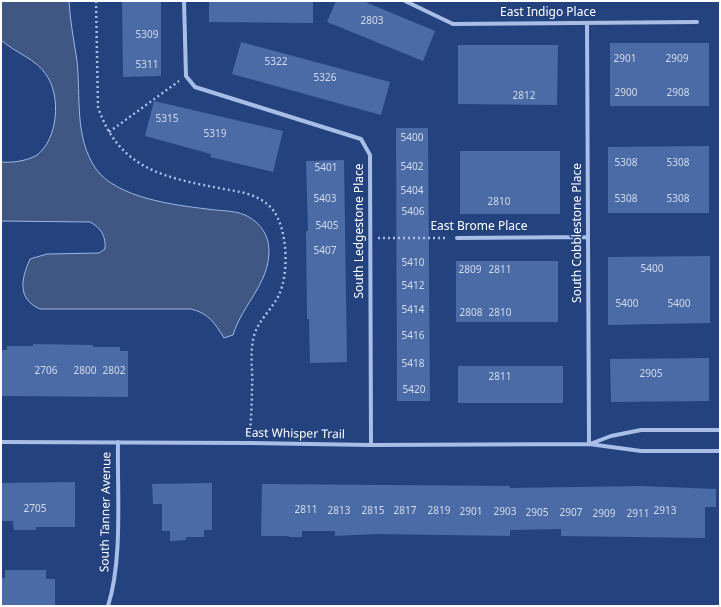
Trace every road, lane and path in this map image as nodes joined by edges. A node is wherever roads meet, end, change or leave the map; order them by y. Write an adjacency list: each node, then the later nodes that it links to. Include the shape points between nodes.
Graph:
1 (96, 1): 7 (path, via 98,107)
2 (184, 1): 6 (street)
3 (405, 1): 5 (street, East Indigo Place, via 453,24)
4 (697, 22): 5 (street, East Indigo Place)
5 (587, 23): 8 (street, South Cobblestone Place)
6 (186, 76): 7 (path); 9 (street, South Ledgestone Place, via 196,87 361,139 370,155)
7 (109, 132): 14 (path, via 119,147 148,168 165,177 252,195 273,210 280,223 285,252 282,283 279,295 261,320 253,339)
8 (588, 237): 10 (street, East Brome Place); 15 (street, South Cobblestone Place)
9 (370, 238): 10 (path, East Brome Place); 16 (street, South Ledgestone Place)
10 (457, 238)
11 (720, 430): 15 (street, East Whisper Trail, via 641,430 611,436)
12 (1, 442): 13 (street, East Whisper Trail)
13 (118, 442): 14 (street, East Whisper Trail); 18 (street, South Tanner Avenue, via 117,558 115,582)
14 (250, 443): 16 (street, East Whisper Trail)
15 (589, 444): 16 (street, East Whisper Trail); 17 (street, East Whisper Trail, via 641,451)
16 (371, 445)
17 (720, 451)
18 (108, 606)

